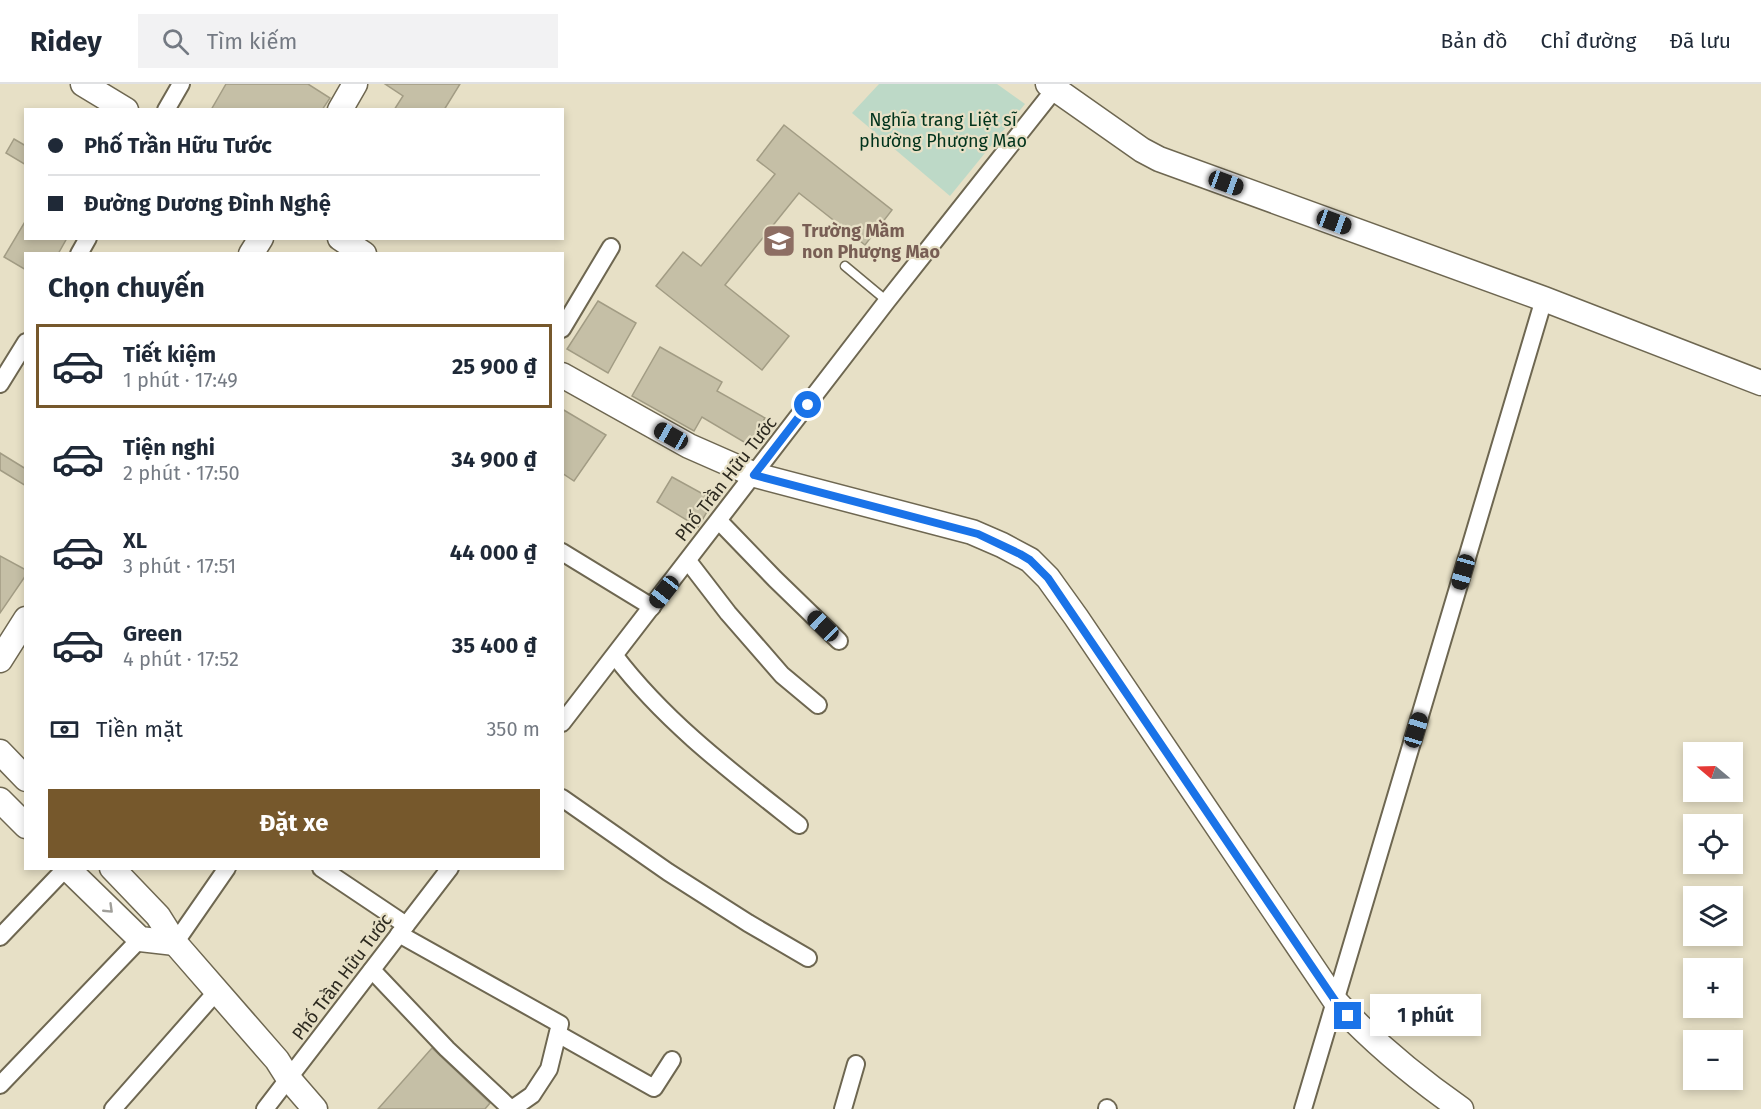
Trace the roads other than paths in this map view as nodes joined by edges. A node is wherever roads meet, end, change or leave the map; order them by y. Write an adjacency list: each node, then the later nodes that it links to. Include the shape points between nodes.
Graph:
1 (83, 84): 5 (main road)
2 (181, 84): 6 (street)
3 (356, 84): 7 (main road)
4 (1051, 87): 12 (main road, via 1160,159); 13 (street, Phố Trần Hữu Tước)
5 (123, 108)
6 (167, 108)
7 (341, 108)
8 (343, 240): 10 (main road)
9 (611, 247): 14 (street)
10 (361, 252)
11 (845, 266): 13 (lane)
12 (1544, 299): 17 (main road); 49 (street)
13 (887, 301): 19 (street, Phố Trần Hữu Tước)
14 (564, 326)
15 (24, 345): 18 (street)
16 (564, 376): 19 (main road, via 689,446)
17 (1761, 383)
18 (0, 384)
19 (754, 475): 20 (street, Phố Trần Hữu Tước); 49 (main road, via 978,534 1030,560 1076,617)
20 (719, 521): 22 (street, Phố Trần Hữu Tước); 25 (street)
21 (564, 553): 23 (street)
22 (688, 561): 23 (street, Phố Trần Hữu Tước); 28 (street, via 782,675)
23 (652, 607): 26 (street, Phố Trần Hữu Tước)
24 (24, 622): 27 (main road)
25 (839, 642)
26 (615, 656): 29 (street, Phố Trần Hữu Tước); 35 (street, via 671,720)
27 (0, 660)
28 (818, 705)
29 (566, 713)
30 (0, 752): 31 (main road)
31 (24, 777)
32 (564, 799): 46 (street, via 668,872)
33 (0, 800): 34 (main road)
34 (24, 824)
35 (799, 825)
36 (64, 870): 43 (street)
37 (68, 870): 44 (main road, one-way to 44)
38 (114, 870): 45 (main road, via 158,916)
39 (226, 870): 45 (street)
40 (324, 870): 42 (street)
41 (448, 870): 42 (street, Phố Trần Hữu Tước)
42 (402, 929): 47 (street, Phố Trần Hữu Tước); 50 (street, via 560,1024)
43 (0, 937)
44 (140, 939): 45 (main road); 54 (street)
45 (175, 943): 48 (main road)
46 (808, 958)
47 (372, 970): 53 (street, Phố Trần Hữu Tước); 58 (street, via 447,1049)
48 (217, 991): 53 (main road); 55 (street)
49 (1336, 1002): 60 (street); 61 (main road, via 1395,1060)
50 (558, 1034): 51 (street, via 654,1088); 58 (street, via 549,1069 532,1095)
51 (672, 1060)
52 (855, 1064): 59 (street)
53 (289, 1079): 56 (street, Phố Trần Hữu Tước); 57 (main road)
54 (0, 1085)
55 (113, 1109)
56 (265, 1109)
57 (315, 1109)
58 (512, 1109)
59 (843, 1109)
60 (1303, 1109)
61 (1461, 1109)

